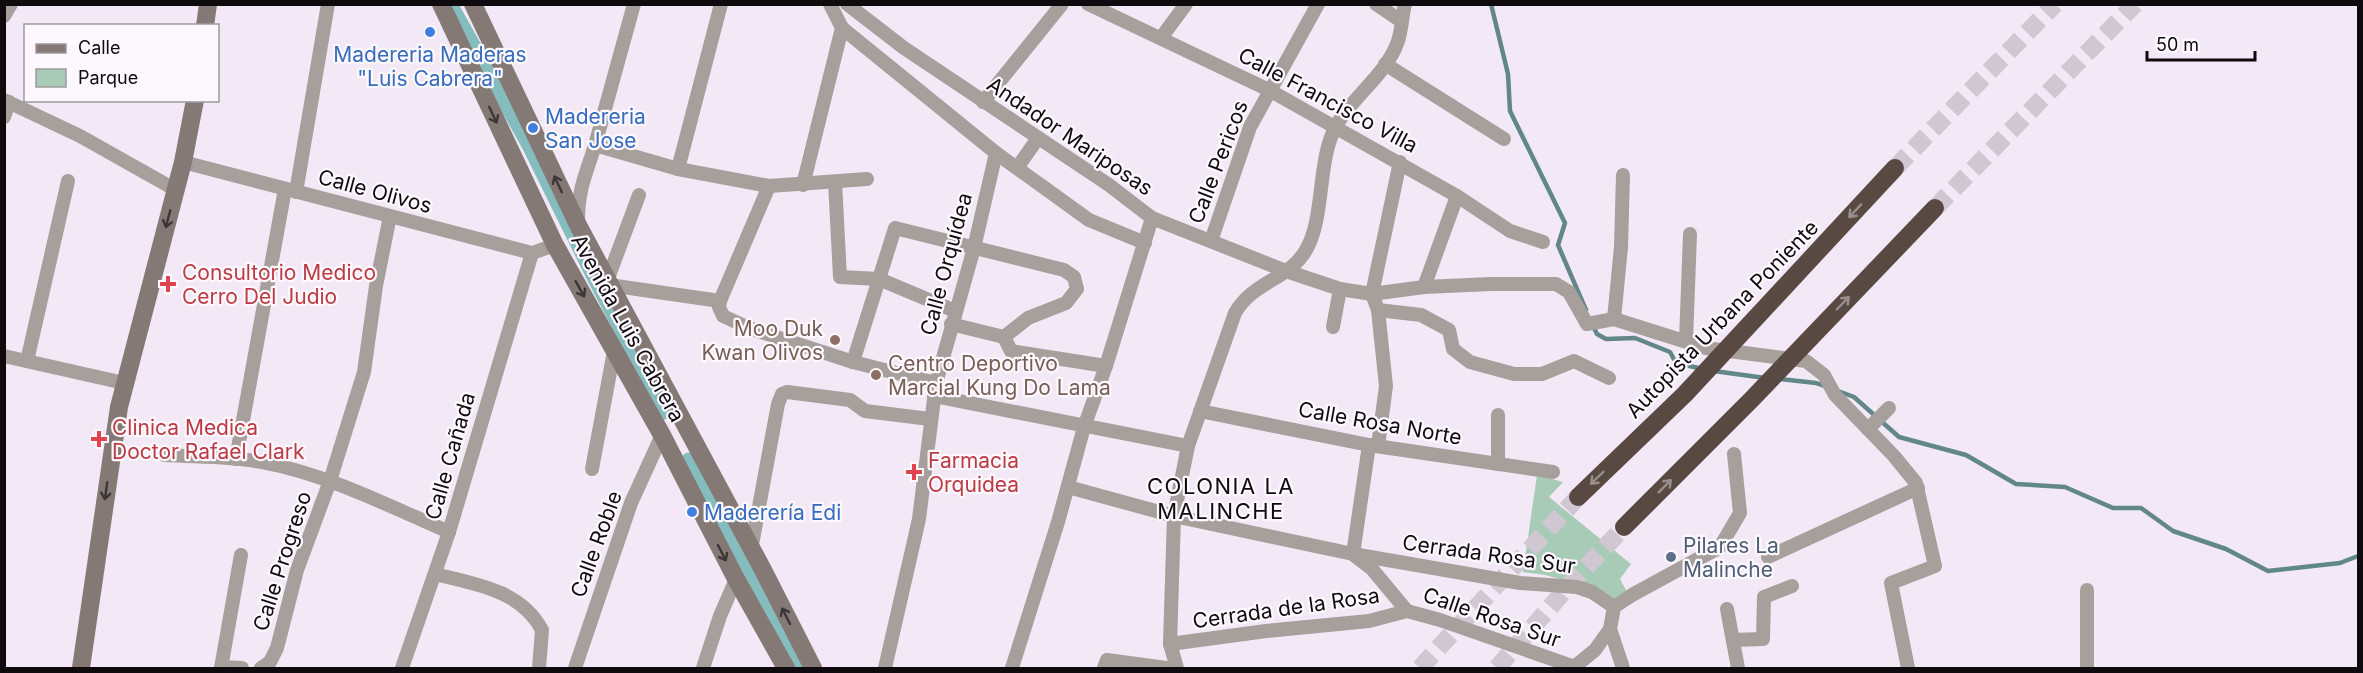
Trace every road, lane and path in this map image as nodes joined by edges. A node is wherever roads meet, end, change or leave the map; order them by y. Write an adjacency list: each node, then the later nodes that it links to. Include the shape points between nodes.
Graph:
1 (11, 4): 16 (street)
2 (208, 4): 18 (street)
3 (328, 4): 44 (street)
4 (441, 4): 55 (street, Avenida Luis Cabrera, one-way to 55)
5 (634, 4): 30 (street)
6 (721, 4): 36 (street)
7 (830, 4): 19 (street)
8 (847, 4): 25 (street, Andador Mariposas)
9 (1062, 4): 25 (street)
10 (1088, 4): 20 (street, Calle Francisco Villa)
11 (1186, 4): 20 (street)
12 (1318, 4): 22 (street, Calle Pericos)
13 (1376, 4): 17 (street)
14 (1405, 4): 17 (street)
15 (478, 9): 50 (street, Avenida Luis Cabrera, one-way to 15)
16 (4, 16)
17 (1401, 21): 21 (street, via 1398,41)
18 (206, 24)
19 (842, 28): 31 (street); 41 (street)
20 (1161, 38): 22 (street, Calle Francisco Villa)
21 (1385, 64): 27 (street); 29 (street)
22 (1269, 90): 27 (street, Calle Francisco Villa); 52 (street, Calle Pericos, via 1250,127)
23 (7, 101): 26 (street); 43 (street, via 80,136)
24 (195, 102): 32 (street)
25 (983, 102): 28 (street, Andador Mariposas)
26 (4, 117)
27 (1336, 126): 33 (street, Calle Francisco Villa); 58 (street, via 1310,242)
28 (1038, 138): 34 (street); 49 (street, Andador Mariposas)
29 (1504, 139)
30 (595, 144): 36 (street); 50 (street, via 581,182)
31 (996, 153): 34 (street); 56 (street, Calle Orquídea)
32 (183, 162): 43 (street); 44 (street, Calle Olivos)
33 (1400, 162): 46 (street, Calle Francisco Villa); 63 (street)
34 (1017, 168): 54 (street, via 1089,220)
35 (1895, 168): 98 (highway, Autopista Urbana Poniente, one-way to 98, via 1685,394)
36 (678, 169): 42 (street)
37 (1623, 175): 67 (street)
38 (867, 179): 40 (street)
39 (68, 181): 73 (street)
40 (836, 182): 41 (street); 59 (street, via 840,277)
41 (803, 185): 42 (street)
42 (770, 186): 64 (street)
43 (176, 190): 77 (street, one-way to 77)
44 (290, 190): 48 (street, Calle Olivos); 91 (street)
45 (639, 195): 60 (street)
46 (1457, 196): 53 (street, Calle Francisco Villa, via 1510,231); 61 (street)
47 (1935, 208): 100 (highway, one-way to 47)
48 (390, 216): 57 (street, Calle Olivos); 95 (street, Calle Progreso, via 364,372)
49 (1152, 218): 52 (street, Andador Mariposas); 54 (street)
50 (579, 227): 60 (street, Avenida Luis Cabrera)
51 (1690, 234): 70 (street)
52 (1211, 241): 58 (street, Andador Mariposas)
53 (1543, 242)
54 (1145, 243): 75 (street)
55 (555, 245): 57 (street); 71 (street, Avenida Luis Cabrera, one-way to 71)
56 (974, 248): 59 (street, via 895,228); 66 (street, Calle Orquídea); 69 (street, via 1064,270 1074,277 1077,289 1066,303 1028,318)
57 (532, 253): 101 (street, Calle Cañada)
58 (1286, 271): 62 (street, Andador Mariposas); 79 (street, via 1242,300)
59 (879, 279): 66 (street); 74 (street)
60 (608, 283): 64 (street); 81 (street, Avenida Luis Cabrera)
61 (1424, 287): 63 (street, Andador Mariposas); 67 (street, Andador Mariposas, via 1556,284 1569,292 1593,323)
62 (1340, 289): 63 (street, Andador Mariposas); 68 (street)
63 (1372, 294): 65 (street)
64 (720, 301): 74 (street, via 720,312 727,319)
65 (1378, 310): 76 (street, via 1421,315 1449,330 1453,349 1470,362 1514,374 1542,374 1574,361); 86 (street, via 1386,386)
66 (953, 318): 69 (street); 78 (street, Calle Orquídea)
67 (1614, 319): 70 (street)
68 (1333, 327)
69 (1004, 337): 75 (street, via 1011,351)
70 (1686, 341): 96 (street, via 1706,348 1806,361 1824,375 1834,395 1878,419)
71 (614, 351): 84 (street, Avenida Luis Cabrera); 93 (street)
72 (4, 356): 73 (street)
73 (27, 361): 77 (street)
74 (853, 362): 78 (street)
75 (1106, 366): 83 (street)
76 (1609, 378)
77 (124, 383): 118 (street, one-way to 118)
78 (935, 389): 82 (street, Calle Orquídea); 83 (street)
79 (1200, 411): 86 (street, Calle Rosa Norte); 87 (street)
80 (1498, 414): 92 (street)
81 (680, 419): 84 (street, via 667,418); 85 (street, Avenida Luis Cabrera)
82 (930, 419): 102 (street, via 865,411 850,400 782,394); 127 (street, Calle Orquídea, via 919,519)
83 (1084, 427): 87 (street); 97 (street)
84 (662, 435): 88 (street, Avenida Luis Cabrera); 123 (street, Calle Roble, via 631,503)
85 (695, 444): 88 (street, via 687,455); 102 (street, Avenida Luis Cabrera)
86 (1374, 445): 92 (street, Calle Rosa Norte); 103 (street)
87 (1188, 446): 99 (street)
88 (671, 453): 107 (street, Avenida Luis Cabrera, one-way to 107)
89 (1734, 454): 110 (street, via 1740,513 1720,547)
90 (165, 455): 91 (street)
91 (236, 459): 95 (street, via 285,467)
92 (1498, 464): 94 (street, Calle Rosa Norte)
93 (592, 469)
94 (1553, 472)
95 (330, 481): 101 (street); 120 (street, Calle Progreso, via 297,570 277,648)
96 (1917, 485): 105 (street); 134 (street, via 1935,566 1891,583)
97 (1068, 487): 99 (street, Calle Rosa Sur); 128 (street)
98 (1578, 496)
99 (1174, 516): 103 (street, Calle Rosa Sur); 115 (street)
100 (1624, 527)
101 (450, 532): 106 (street, Calle Cañada)
102 (751, 550): 126 (street, Avenida Luis Cabrera, one-way to 102)
103 (1353, 554): 110 (street, Cerrada Rosa Sur, via 1520,583 1577,587); 112 (street, Calle Rosa Sur, via 1372,569)
104 (241, 555): 116 (street)
105 (1768, 557)
106 (435, 574): 121 (street, Calle Cañada); 122 (street, via 490,587 523,607 542,630)
107 (736, 579): 124 (street); 125 (street, Avenida Luis Cabrera)
108 (1792, 586): 114 (street, via 1764,597 1763,639)
109 (2086, 590): 135 (street)
110 (1614, 607): 113 (street)
111 (1727, 609): 114 (street)
112 (1407, 611): 115 (street, Cerrada de la Rosa, via 1369,621); 117 (street, Calle Rosa Sur)
113 (1610, 629): 117 (street, via 1595,650); 132 (street)
114 (1733, 640): 133 (street)
115 (1170, 644): 131 (street)
116 (221, 668): 119 (street)
117 (1574, 668)
118 (81, 669)
119 (242, 669)
120 (261, 669)
121 (402, 669)
122 (539, 669)
123 (575, 669)
124 (703, 669)
125 (786, 669)
126 (813, 669)
127 (885, 669)
128 (1012, 669)
129 (1104, 669): 130 (street, via 1107,660)
130 (1166, 669)
131 (1178, 669)
132 (1623, 669)
133 (1738, 669)
134 (1908, 669)
135 (2087, 669)

